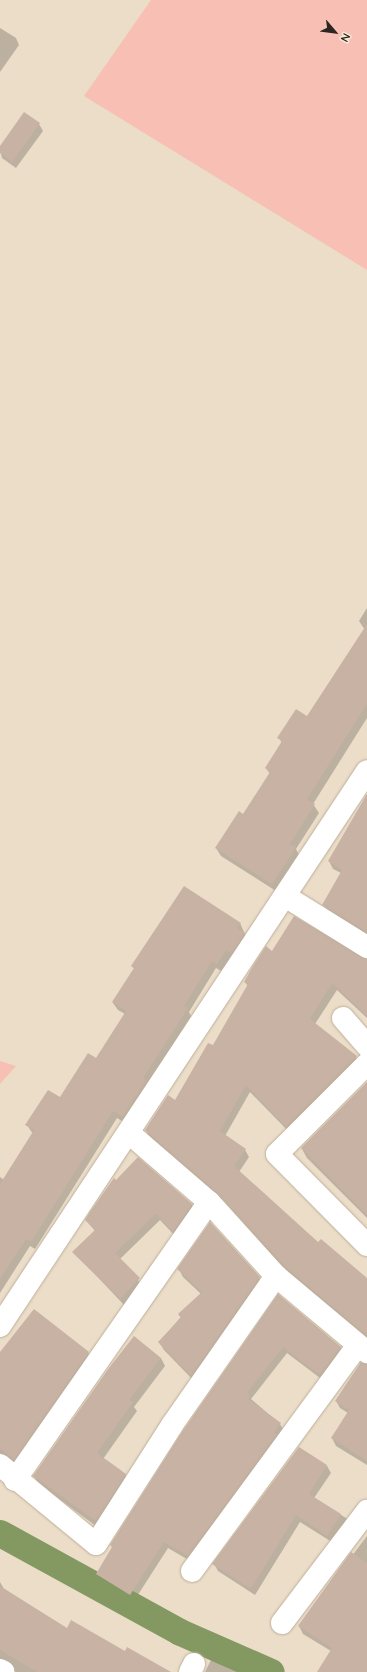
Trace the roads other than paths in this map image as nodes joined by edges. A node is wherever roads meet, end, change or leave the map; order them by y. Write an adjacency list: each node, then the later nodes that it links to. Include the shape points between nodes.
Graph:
1 (367, 771): 2 (street)
2 (285, 896): 3 (street); 7 (street)
3 (367, 948)
4 (343, 1018): 5 (street)
5 (367, 1046)
6 (367, 1064): 9 (street, via 278,1154)
7 (129, 1133): 8 (street); 11 (street)
8 (209, 1202): 10 (street); 13 (street)
9 (367, 1245)
10 (276, 1276): 12 (street); 13 (street, via 172,1425 96,1544)
11 (0, 1326)
12 (363, 1348): 15 (street)
13 (8, 1472)
14 (367, 1511): 16 (street)
15 (192, 1571)
16 (282, 1623)
17 (0, 1670): 18 (street)
18 (4, 1672)

